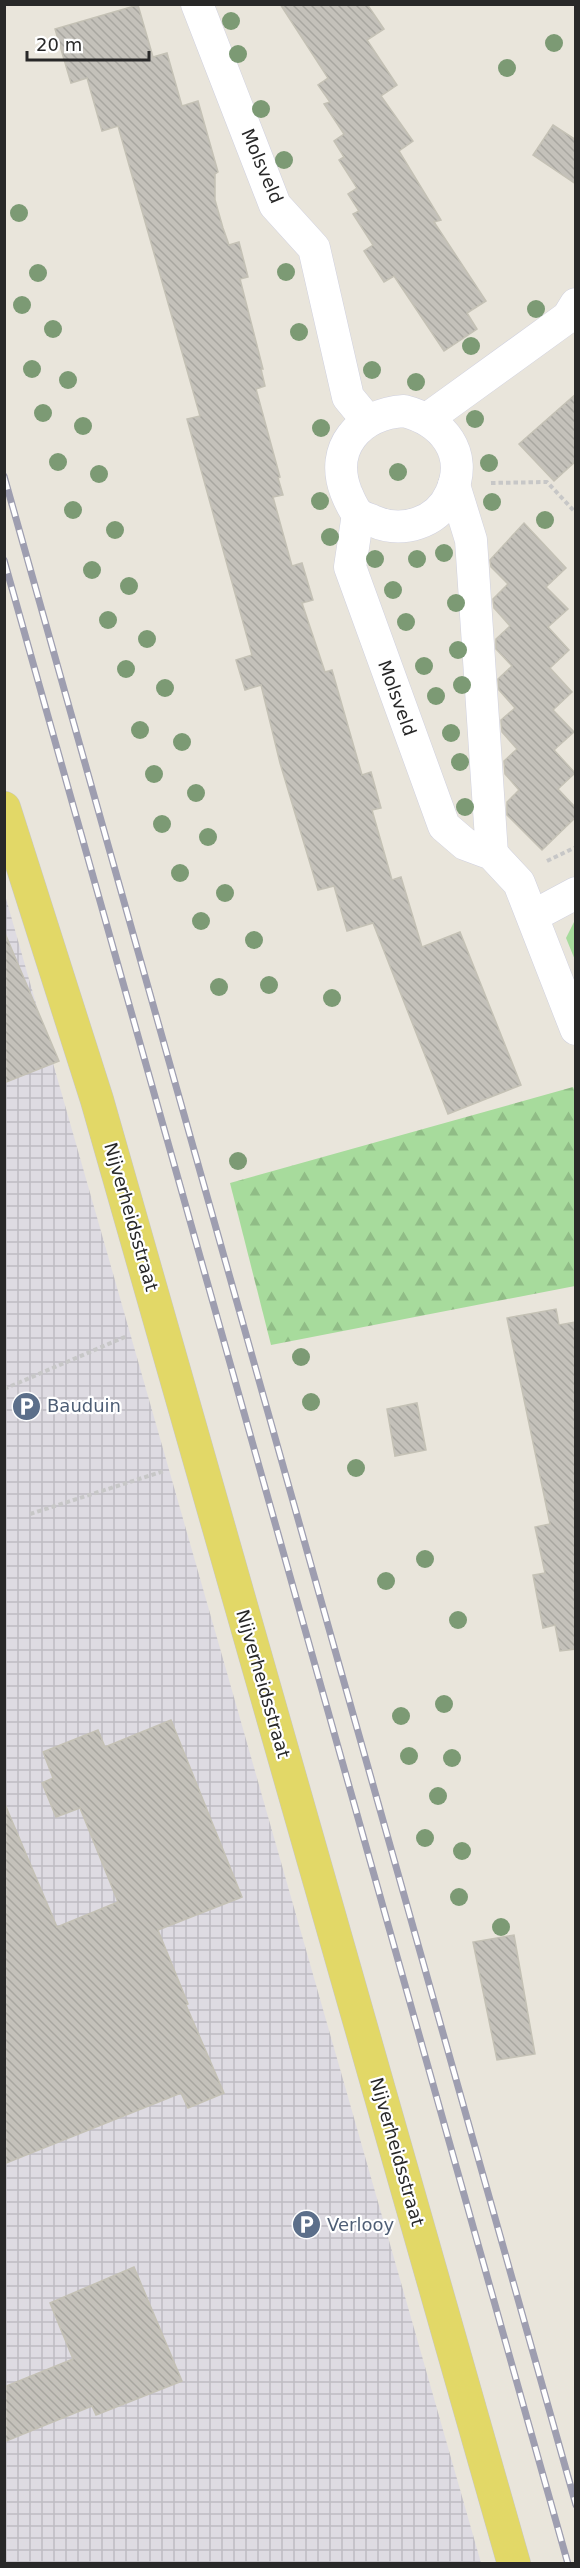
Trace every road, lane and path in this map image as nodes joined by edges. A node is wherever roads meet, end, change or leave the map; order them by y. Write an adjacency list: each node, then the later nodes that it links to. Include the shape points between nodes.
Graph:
1 (197, 4): 4 (street, Molsveld, via 275,205 314,248 348,397)
2 (576, 304): 3 (street, via 568,317)
3 (427, 418): 4 (street, via 404,411); 5 (street, via 444,433 455,455)
4 (367, 420): 7 (street, via 346,446 341,466 342,480)
5 (454, 485): 6 (path, via 547,482); 7 (street, via 436,514 415,525 382,525); 9 (street, via 471,540)
6 (576, 513)
7 (358, 514): 9 (street, Molsveld, via 350,567 444,826 465,844)
8 (4, 808): 13 (main road, Nijverheidsstraat, via 97,1100)
9 (492, 854): 11 (street, Molsveld, via 519,883)
10 (576, 893): 11 (street)
11 (533, 916): 12 (street, Molsveld)
12 (576, 1029)
13 (161, 1322): 14 (path); 15 (main road, Nijverheidsstraat)
14 (4, 1389)
15 (199, 1460): 16 (path); 17 (main road, Nijverheidsstraat)
16 (30, 1514)
17 (514, 2564)

